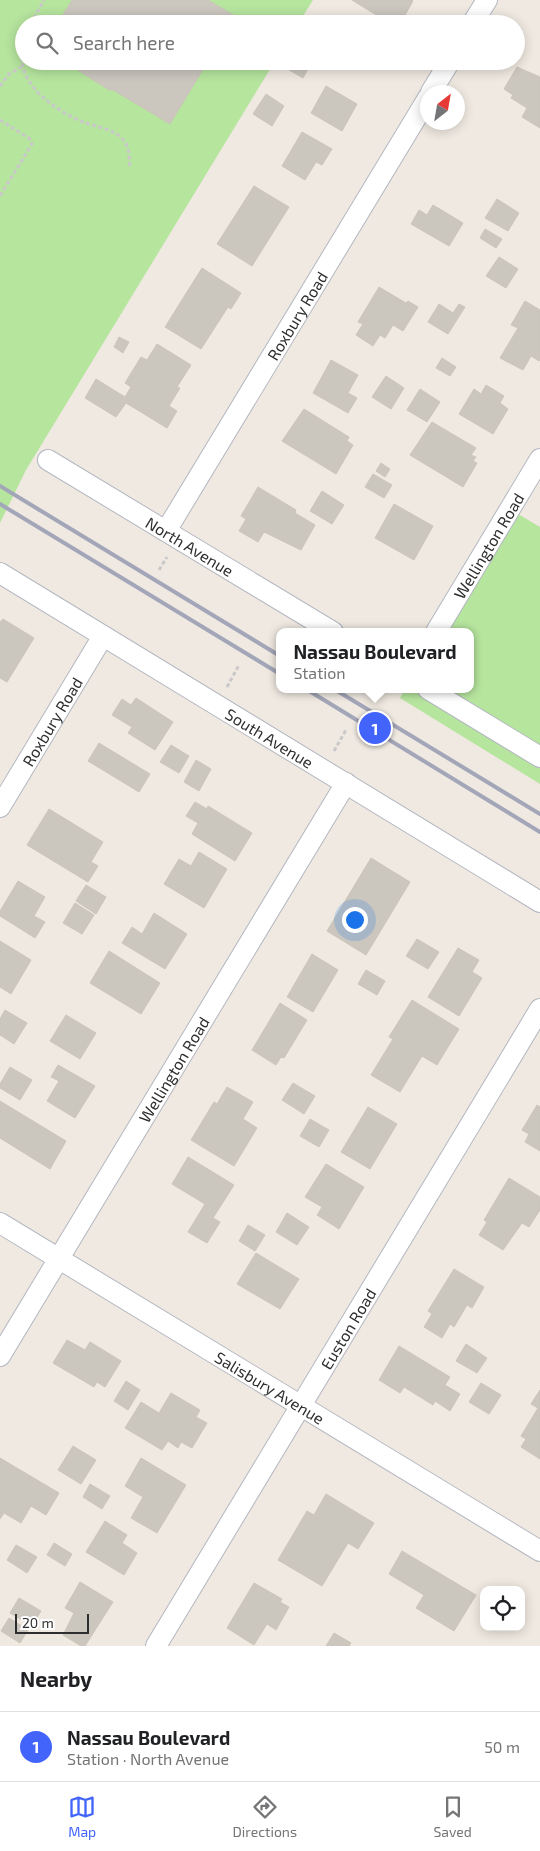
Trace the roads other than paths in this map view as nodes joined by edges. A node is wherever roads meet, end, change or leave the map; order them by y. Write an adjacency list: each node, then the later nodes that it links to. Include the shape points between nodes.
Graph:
1 (486, 0): 2 (street)
2 (477, 15)
3 (444, 70): 4 (street)
4 (435, 85)
5 (420, 111): 8 (street, Roxbury Road)
6 (540, 459): 11 (street, Wellington Road)
7 (48, 460): 8 (street, North Avenue)
8 (166, 531): 10 (street, North Avenue)
9 (0, 574): 12 (street, South Avenue)
10 (325, 628)
11 (438, 628)
12 (103, 636): 15 (street, South Avenue); 16 (street, Roxbury Road)
13 (435, 693): 14 (street)
14 (540, 757)
15 (346, 783): 17 (street, South Avenue); 20 (street, Wellington Road)
16 (0, 807)
17 (540, 902)
18 (540, 1009): 22 (street, Euston Road)
19 (0, 1223): 20 (street, Salisbury Avenue)
20 (59, 1258): 21 (street, Wellington Road); 22 (street, Salisbury Avenue)
21 (0, 1356)
22 (301, 1405): 23 (street, Salisbury Avenue); 24 (street, Euston Road)
23 (540, 1551)
24 (156, 1646)

